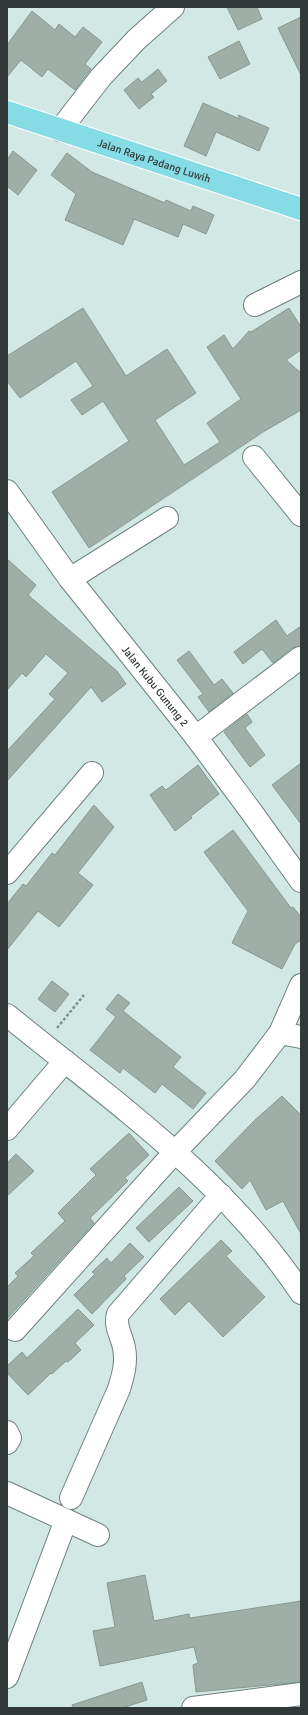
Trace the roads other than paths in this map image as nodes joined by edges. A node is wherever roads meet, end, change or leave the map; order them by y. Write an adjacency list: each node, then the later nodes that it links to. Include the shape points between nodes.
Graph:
1 (173, 7): 3 (street, via 136,40 101,77)
2 (7, 112): 3 (main road, Jalan Raya Padang Luwih)
3 (60, 130): 4 (main road, Jalan Raya Padang Luwih)
4 (301, 209)
5 (301, 282): 6 (street)
6 (254, 305)
7 (254, 457): 9 (street)
8 (7, 491): 11 (street, Jalan Kubu Gunung 2)
9 (300, 513)
10 (167, 518): 11 (street)
11 (70, 579): 13 (street, Jalan Kubu Gunung 2)
12 (300, 658): 13 (street)
13 (196, 737): 16 (street, Jalan Kubu Gunung 2)
14 (92, 773): 15 (street)
15 (7, 873)
16 (301, 881)
17 (301, 985): 19 (street)
18 (7, 1015): 20 (street)
19 (291, 1035): 22 (street)
20 (65, 1061): 21 (street); 22 (street, via 147,1127)
21 (7, 1129)
22 (174, 1153): 23 (street); 25 (street)
23 (221, 1195): 24 (street, via 274,1254); 29 (street, via 118,1314 115,1322 124,1347 123,1376)
24 (301, 1293)
25 (14, 1330)
26 (7, 1432): 27 (street, via 10,1438)
27 (7, 1443)
28 (7, 1493): 30 (street)
29 (71, 1498)
30 (66, 1520): 31 (street); 32 (street)
31 (98, 1535)
32 (7, 1677)
33 (301, 1694): 34 (street)
34 (193, 1708)

